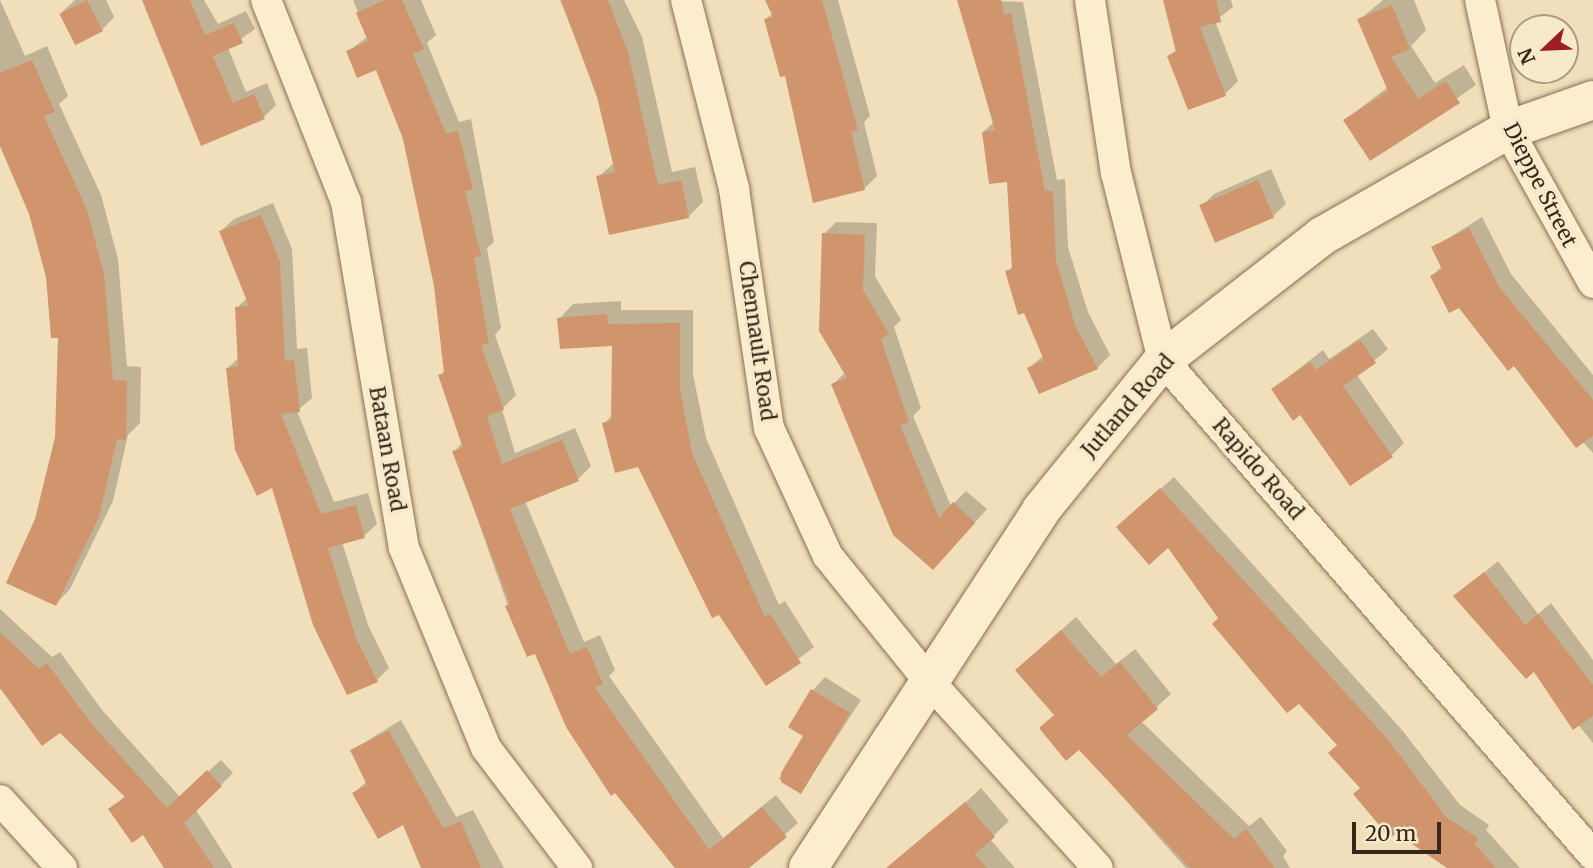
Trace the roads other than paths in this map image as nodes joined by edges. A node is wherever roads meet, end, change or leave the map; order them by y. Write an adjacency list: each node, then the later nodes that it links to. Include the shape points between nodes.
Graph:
1 (266, 0): 13 (street, Bataan Road, via 346,202 404,548 486,748)
2 (686, 0): 9 (street, Chennault Road, via 734,188 769,428 828,556)
3 (1090, 0): 8 (street, Rapido Road, via 1116,173)
4 (1480, 0): 6 (street, Dieppe Street)
5 (1593, 100): 6 (street, Jutland Road)
6 (1508, 130): 7 (street, Dieppe Street); 8 (street, Jutland Road, via 1322,236)
7 (1593, 283)
8 (1163, 360): 9 (street, Jutland Road, via 1041,510); 11 (street, Rapido Road)
9 (928, 680): 14 (street, Jutland Road); 15 (street, Chennault Road)
10 (0, 800): 12 (street)
11 (1593, 855)
12 (62, 868)
13 (577, 868)
14 (808, 868)
15 (1098, 868)

